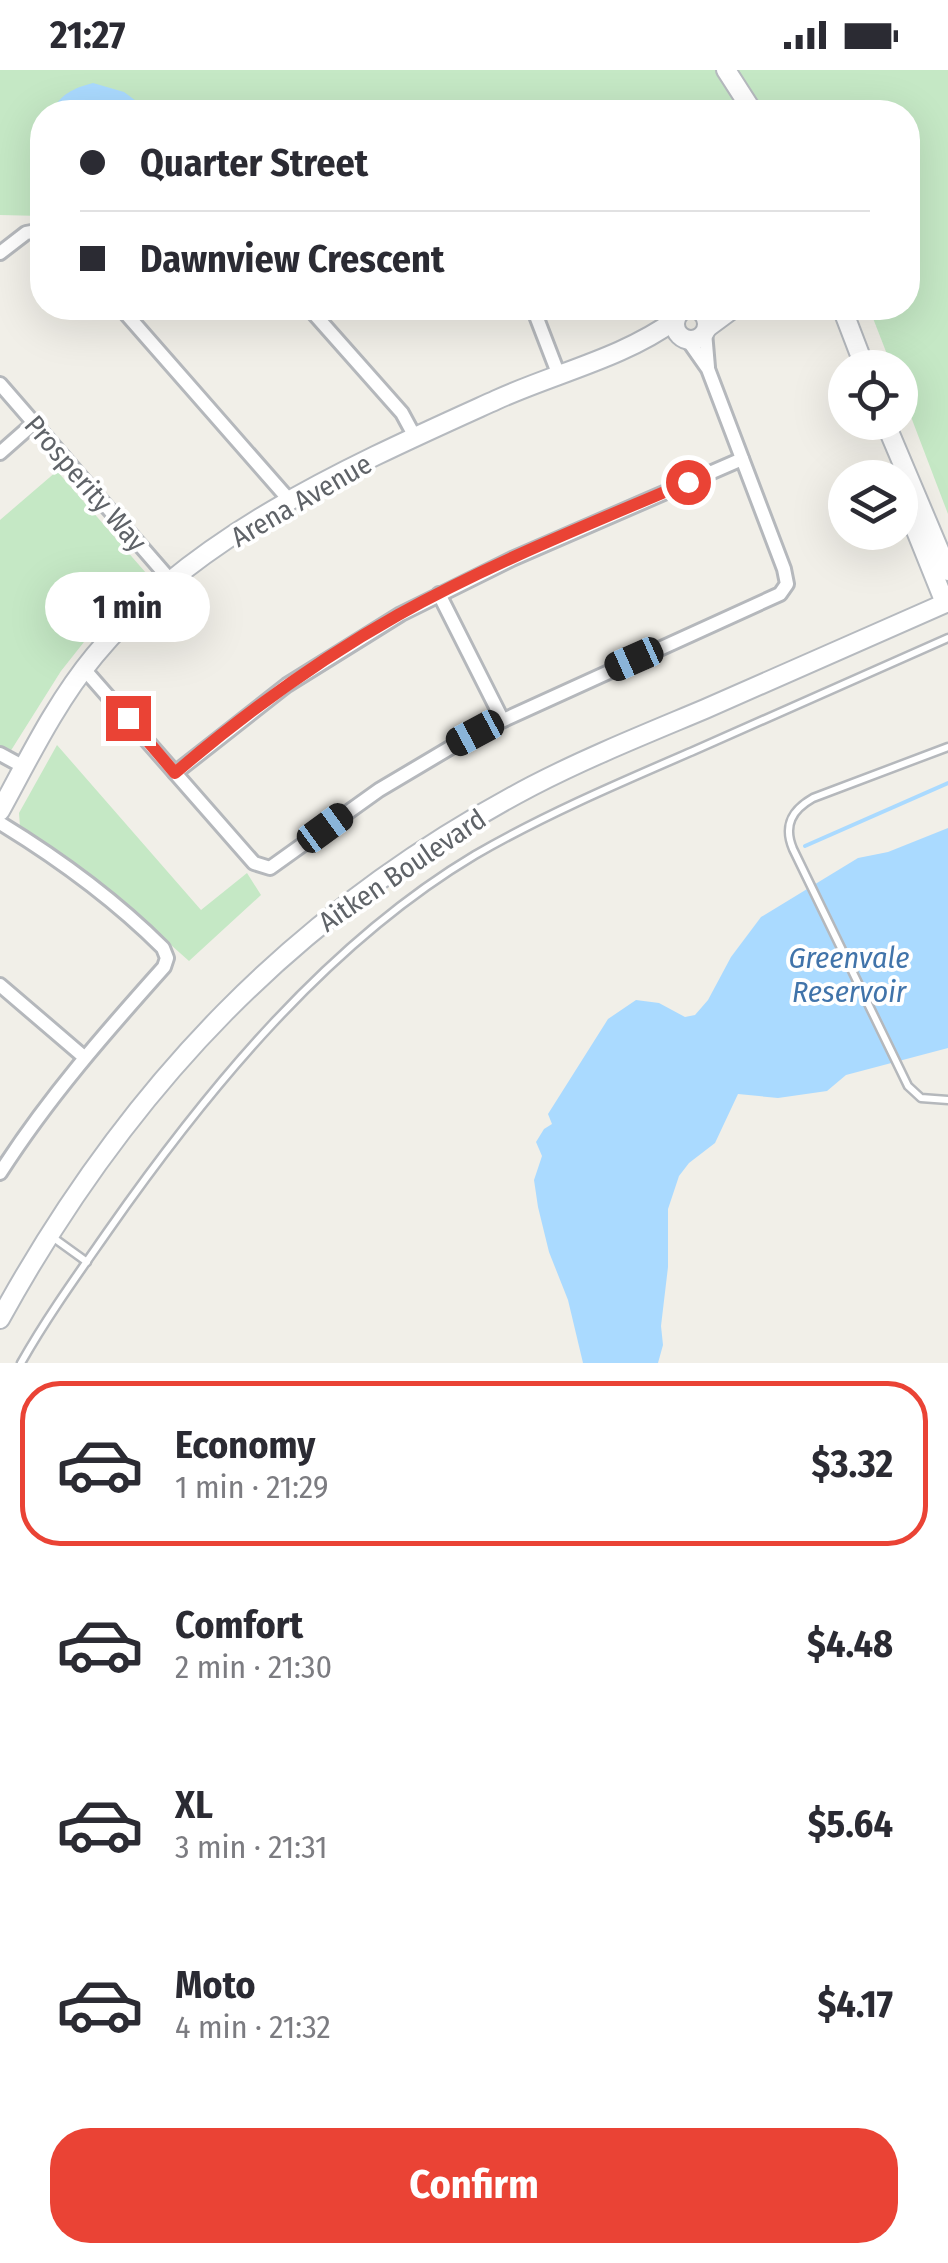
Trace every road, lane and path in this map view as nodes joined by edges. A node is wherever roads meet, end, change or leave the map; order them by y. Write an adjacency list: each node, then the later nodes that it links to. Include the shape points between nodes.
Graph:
1 (726, 70): 2 (street)
2 (745, 100)
3 (30, 233): 4 (street)
4 (0, 253)
5 (132, 320): 20 (street)
6 (320, 320): 16 (street, via 402,412)
7 (538, 320): 13 (street)
8 (834, 320): 11 (street)
9 (847, 320): 12 (street)
10 (690, 321): 13 (street, Arena Avenue); 19 (street)
11 (845, 350)
12 (858, 350)
13 (558, 374): 16 (street, Arena Avenue)
14 (0, 384): 15 (street, Prosperity Way)
15 (34, 423): 18 (street); 23 (street, Prosperity Way)
16 (415, 437): 20 (street, Arena Avenue)
17 (893, 440): 22 (street)
18 (0, 453)
19 (742, 459): 24 (street); 28 (street, via 786,576 782,592)
20 (291, 502): 23 (street, Arena Avenue)
21 (918, 535): 25 (street)
22 (948, 571)
23 (172, 582): 27 (street, Arena Avenue)
24 (439, 594): 28 (street); 32 (street, via 286,685)
25 (946, 602): 39 (street, Aitken Boulevard, via 536,784 379,880 216,1020 126,1122)
26 (948, 638): 40 (lane, via 605,790 475,855 415,896 313,985 217,1086)
27 (84, 669): 31 (street, Arena Avenue); 32 (street)
28 (502, 719): 32 (street, via 378,790 270,868 257,865)
29 (948, 747): 37 (lane, via 813,798 795,811 788,831 908,1086 928,1101)
30 (0, 754): 31 (street)
31 (24, 767): 33 (street, Arena Avenue)
32 (175, 773)
33 (0, 810)
34 (0, 823): 36 (street, via 100,892 166,954 162,970)
35 (0, 985): 36 (street)
36 (84, 1057): 38 (street)
37 (948, 1100)
38 (0, 1173)
39 (48, 1234): 40 (lane); 41 (street, Aitken Boulevard)
40 (87, 1262): 42 (lane)
41 (0, 1319)
42 (21, 1363)

